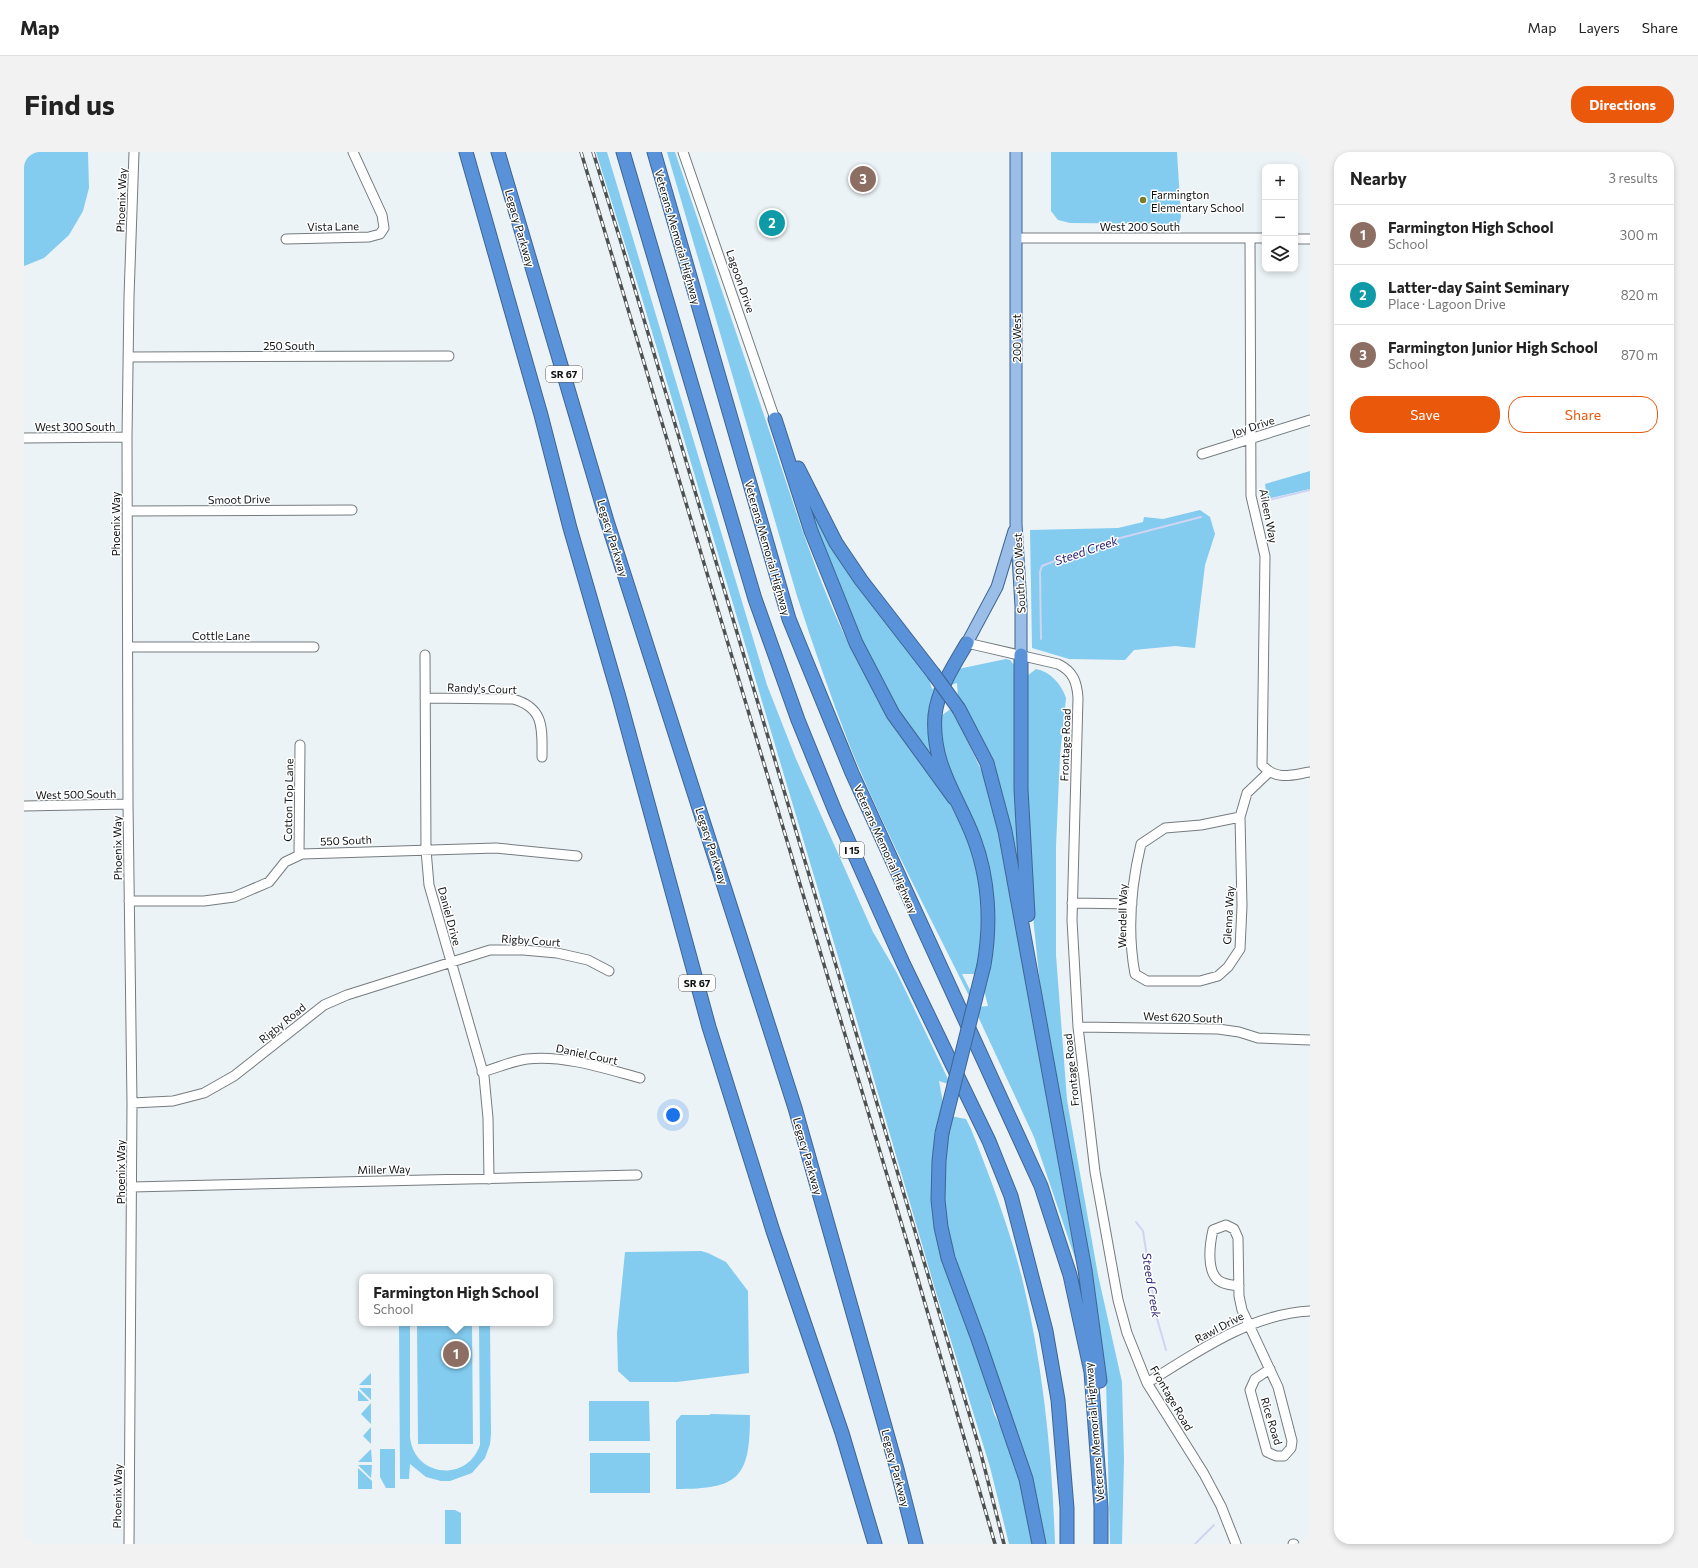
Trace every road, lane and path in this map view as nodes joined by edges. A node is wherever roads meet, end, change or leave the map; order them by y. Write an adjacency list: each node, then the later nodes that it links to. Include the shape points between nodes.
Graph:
1 (134, 152): 16 (street, Phoenix Way)
2 (353, 152): 13 (street, Vista Lane, via 382,215 384,228 380,234 369,237)
3 (466, 152): 65 (highway, SR 67, via 537,400 570,528 709,1027 773,1231 842,1433)
4 (498, 152): 66 (highway, Legacy Parkway / SR 67, via 607,521 795,1108)
5 (622, 152): 68 (highway, I 15, via 755,599 798,720 835,811 903,963 989,1141 1011,1196 1046,1331 1058,1400 1067,1508)
6 (654, 152): 63 (highway, Veterans Memorial Highway, via 789,619 852,773 1041,1186 1070,1275 1091,1372)
7 (683, 152): 17 (street, Lagoon Drive)
8 (1016, 152): 9 (main road, 200 West)
9 (1016, 238): 10 (street, West 200 South); 25 (main road, 200 West)
10 (1250, 238): 11 (street, West 200 South); 21 (street, Aileen Way)
11 (1262, 238)
12 (1298, 238): 14 (street)
13 (286, 239)
14 (1310, 239)
15 (450, 356): 16 (street, 250 South)
16 (128, 357): 19 (street, Phoenix Way)
17 (775, 419): 36 (highway, via 811,531 856,643 893,714); 47 (highway, bridge, via 814,503 836,543 958,709 987,763 1006,831)
18 (1310, 420): 21 (street, Joy Drive)
19 (127, 437): 20 (street, West 300 South); 24 (street, Phoenix Way)
20 (24, 438)
21 (1251, 439): 22 (street, Joy Drive); 34 (street, Aileen Way, via 1251,496 1265,556 1262,765)
22 (1202, 454)
23 (352, 510): 24 (street, Smoot Drive)
24 (127, 512): 27 (street, Phoenix Way)
25 (1016, 524): 26 (main road, South 200 West, via 998,587); 30 (main road, South 200 West)
26 (967, 643): 30 (street, Frontage Road); 36 (highway, via 944,686 935,714 938,753)
27 (128, 647): 28 (street, Cottle Lane); 37 (street, Phoenix Way)
28 (314, 647)
29 (425, 655): 31 (street, Daniel Drive)
30 (1021, 655): 44 (street, Frontage Road, via 1064,667 1074,678 1078,691); 47 (highway, via 1021,789)
31 (425, 698): 33 (street, Randy's Court, via 513,699 526,703 540,720); 40 (street, Daniel Drive)
32 (300, 746): 41 (street, Cotton Top Lane)
33 (542, 757)
34 (1268, 772): 35 (street, via 1280,776); 39 (street, Glenna Way, via 1247,793)
35 (1310, 772)
36 (954, 798): 67 (highway, bridge, via 974,839 984,876 989,929 984,965 942,1134 938,1200 941,1227 948,1258 1026,1479)
37 (128, 804): 38 (street, West 500 South); 43 (street, Phoenix Way)
38 (24, 806)
39 (1240, 816): 45 (street, Wendell Way, via 1200,825 1165,828 1141,844 1135,870); 49 (street, Glenna Way, via 1240,949 1218,976 1200,982 1147,981)
40 (426, 850): 41 (street, 550 South); 42 (street, 550 South, via 496,848); 46 (street, Daniel Drive, via 429,885)
41 (299, 855): 43 (street, 550 South, via 285,862 268,882 234,897 204,901)
42 (577, 856)
43 (129, 901): 54 (street, Phoenix Way)
44 (1072, 903): 45 (street); 50 (street, Frontage Road)
45 (1132, 904): 49 (street, Wendell Way)
46 (451, 962): 48 (street, Rigby Court, via 490,950 523,950 557,953 588,960); 52 (street, Daniel Drive); 54 (street, Rigby Road, via 347,995 324,1005 234,1076 204,1093 173,1100)
47 (1030, 969): 63 (highway, via 1094,1329 1100,1382)
48 (609, 971)
49 (1135, 974)
50 (1078, 1027): 51 (street, West 620 South, via 1218,1029 1258,1038); 62 (street, Frontage Road, via 1095,1172 1118,1300 1127,1333)
51 (1310, 1040)
52 (482, 1072): 53 (street, Daniel Court, via 526,1059 553,1058); 56 (street, Daniel Drive, via 488,1118)
53 (640, 1078)
54 (132, 1104): 57 (street, Phoenix Way)
55 (637, 1174): 56 (street, Miller Way)
56 (489, 1178): 57 (street, Miller Way)
57 (132, 1187): 64 (street, Phoenix Way)
58 (1239, 1286): 58 (street, Rice Road, via 1218,1280 1211,1263 1213,1230 1226,1225 1234,1229 1238,1238); 60 (street, Rice Road, via 1242,1310)
59 (1310, 1311): 60 (street, Rawl Drive, via 1292,1312)
60 (1249, 1324): 61 (street, Rice Road); 62 (street, Rawl Drive)
61 (1270, 1369): 61 (street, Rice Road, via 1278,1388 1292,1441 1291,1448 1284,1456 1267,1452 1250,1390 1255,1379)
62 (1148, 1383): 70 (street, Frontage Road, via 1221,1506)
63 (1101, 1507): 69 (highway, Veterans Memorial Highway)
64 (129, 1544)
65 (875, 1544)
66 (916, 1544)
67 (1039, 1544)
68 (1067, 1544)
69 (1101, 1544)
70 (1236, 1544)

